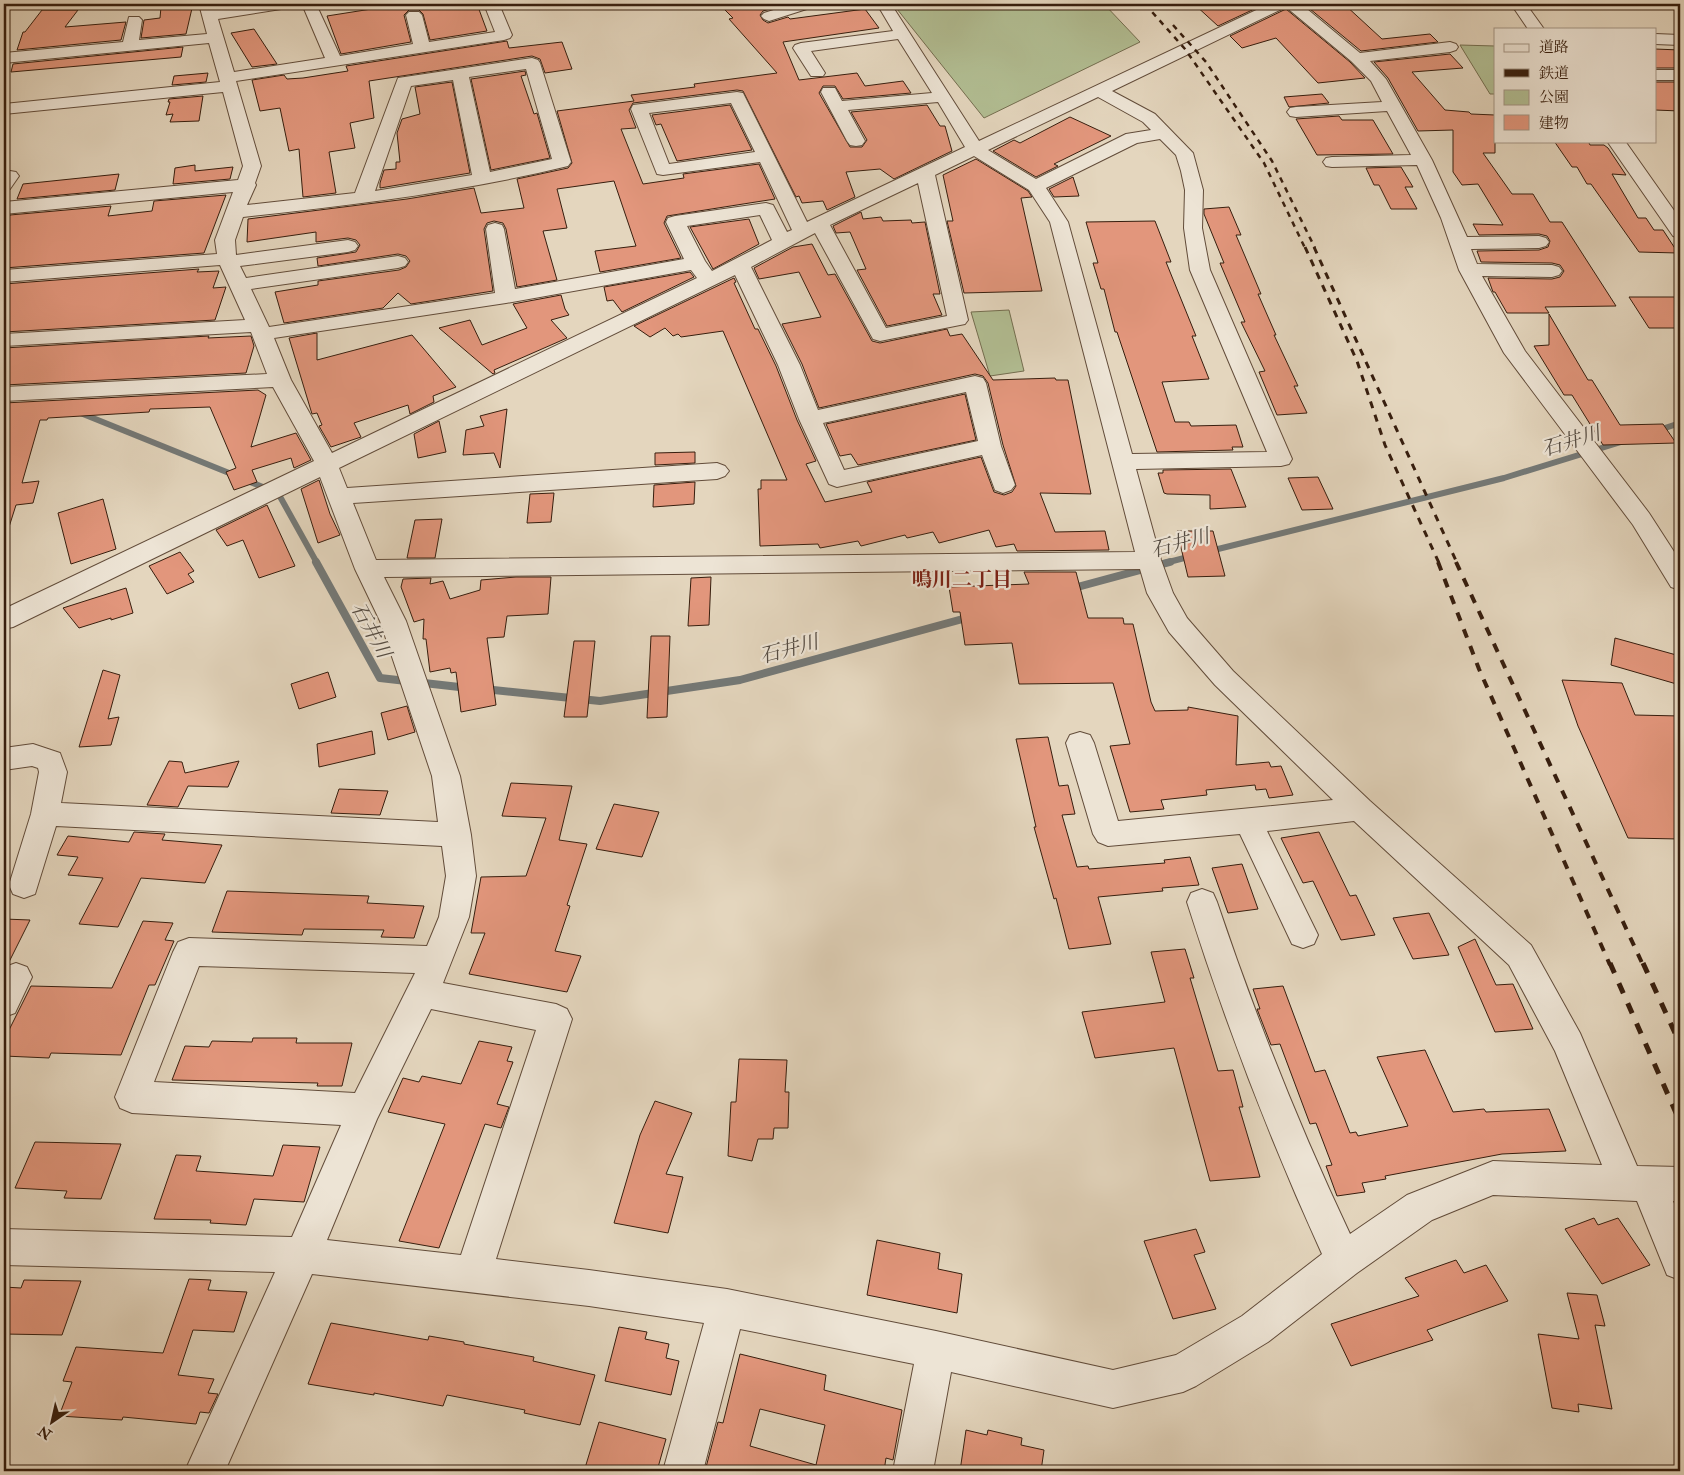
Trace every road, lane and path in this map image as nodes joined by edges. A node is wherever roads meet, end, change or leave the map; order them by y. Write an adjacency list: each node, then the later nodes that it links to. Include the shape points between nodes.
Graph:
1 (281, 4): 11 (street)
2 (309, 4): 22 (street)
3 (492, 4): 18 (street, via 504,35)
4 (808, 4): 10 (street)
5 (884, 4): 14 (street)
6 (1281, 4): 28 (street)
7 (1292, 4): 21 (street)
8 (1519, 4): 13 (street)
9 (414, 15): 18 (street)
10 (769, 16)
11 (210, 19): 17 (street); 27 (street)
12 (134, 20): 17 (street)
13 (1535, 28)
14 (904, 34): 24 (street, via 801,48); 29 (street)
15 (1656, 40): 16 (street)
16 (1680, 40)
17 (130, 46): 20 (street, via 55,46)
18 (422, 47): 22 (street)
19 (1450, 47): 21 (street)
20 (4, 58)
21 (1356, 58): 30 (street, via 1378,80)
22 (334, 60): 27 (street)
23 (460, 74): 41 (street); 41 (street, via 532,63 562,162); 44 (street, via 404,82)
24 (817, 74)
25 (1656, 75): 26 (street)
26 (1680, 75)
27 (228, 82): 31 (street); 42 (street, via 252,166)
28 (1100, 91): 33 (street, via 1149,118); 36 (street)
29 (941, 97): 34 (street, via 834,99); 36 (street)
30 (1392, 106): 32 (street); 38 (street)
31 (4, 109)
32 (1296, 112)
33 (1164, 132): 43 (street, via 1132,138); 71 (street, via 1184,154 1190,171 1194,190 1193,228 1200,270 1282,459)
34 (856, 141)
35 (1617, 142): 49 (street)
36 (976, 150): 40 (street); 43 (street)
37 (767, 156): 37 (street, via 737,97 639,109 663,170); 47 (street)
38 (1423, 160): 39 (street); 52 (street)
39 (1332, 162)
40 (926, 173): 47 (street); 47 (street, via 958,320 880,335)
41 (482, 179): 44 (street)
42 (247, 185): 45 (street); 46 (street)
43 (1035, 186): 71 (street, via 1060,222)
44 (363, 198): 46 (street)
45 (4, 208)
46 (235, 212): 57 (street, via 225,240)
47 (811, 228): 51 (street)
48 (495, 229): 62 (street)
49 (1680, 232)
50 (1540, 242): 52 (street)
51 (783, 243): 55 (street, via 766,209 675,222); 56 (street)
52 (1458, 243): 58 (street)
53 (348, 246): 57 (street)
54 (398, 262): 57 (street)
55 (696, 263): 61 (street); 62 (street)
56 (740, 265): 61 (street); 69 (street, via 790,365)
57 (231, 268): 60 (street); 64 (street)
58 (1470, 270): 59 (street); 78 (street, via 1515,353 1641,519)
59 (1552, 271)
60 (4, 276)
61 (709, 279): 72 (street)
62 (506, 296): 64 (street)
63 (4, 326): 65 (street)
64 (250, 328): 65 (street); 67 (street)
65 (70, 329): 66 (street)
66 (4, 340)
67 (280, 380): 68 (street); 72 (street)
68 (4, 394)
69 (810, 419): 70 (street, via 837,479); 70 (street, via 975,383)
70 (990, 446): 74 (street)
71 (1124, 462): 76 (street)
72 (327, 465): 75 (street); 79 (street)
73 (717, 471): 75 (street)
74 (1003, 485)
75 (340, 496): 77 (street)
76 (1149, 560): 77 (street); 82 (street, via 1160,593 1178,625 1224,678)
77 (368, 569): 85 (street, via 393,622 446,776)
78 (1680, 581)
79 (4, 620)
80 (1080, 743): 84 (street, via 1108,834)
81 (4, 758): 83 (street, via 33,755 50,761 53,772)
82 (1360, 808): 84 (street); 92 (street, via 1520,955 1568,1044)
83 (44, 814): 85 (street); 86 (street)
84 (1248, 821): 88 (street)
85 (456, 834): 89 (street, via 461,876 454,917)
86 (24, 885)
87 (1202, 902): 95 (street, via 1232,994 1314,1198)
88 (1303, 935)
89 (436, 960): 90 (street); 91 (street, via 188,952 132,1097)
90 (423, 992): 91 (street); 97 (street, via 556,1019)
91 (364, 1110): 94 (street)
92 (1652, 1184): 95 (street, via 1494,1178 1420,1207); 96 (street)
93 (4, 1247): 94 (street)
94 (302, 1255): 97 (street); 100 (street)
95 (1344, 1260): 99 (street, via 1254,1328 1183,1374 1112,1388)
96 (1680, 1262)
97 (473, 1274): 98 (street)
98 (727, 1308): 99 (street); 101 (street)
99 (936, 1350): 102 (street)
100 (205, 1471)
101 (682, 1471)
102 (913, 1471)

